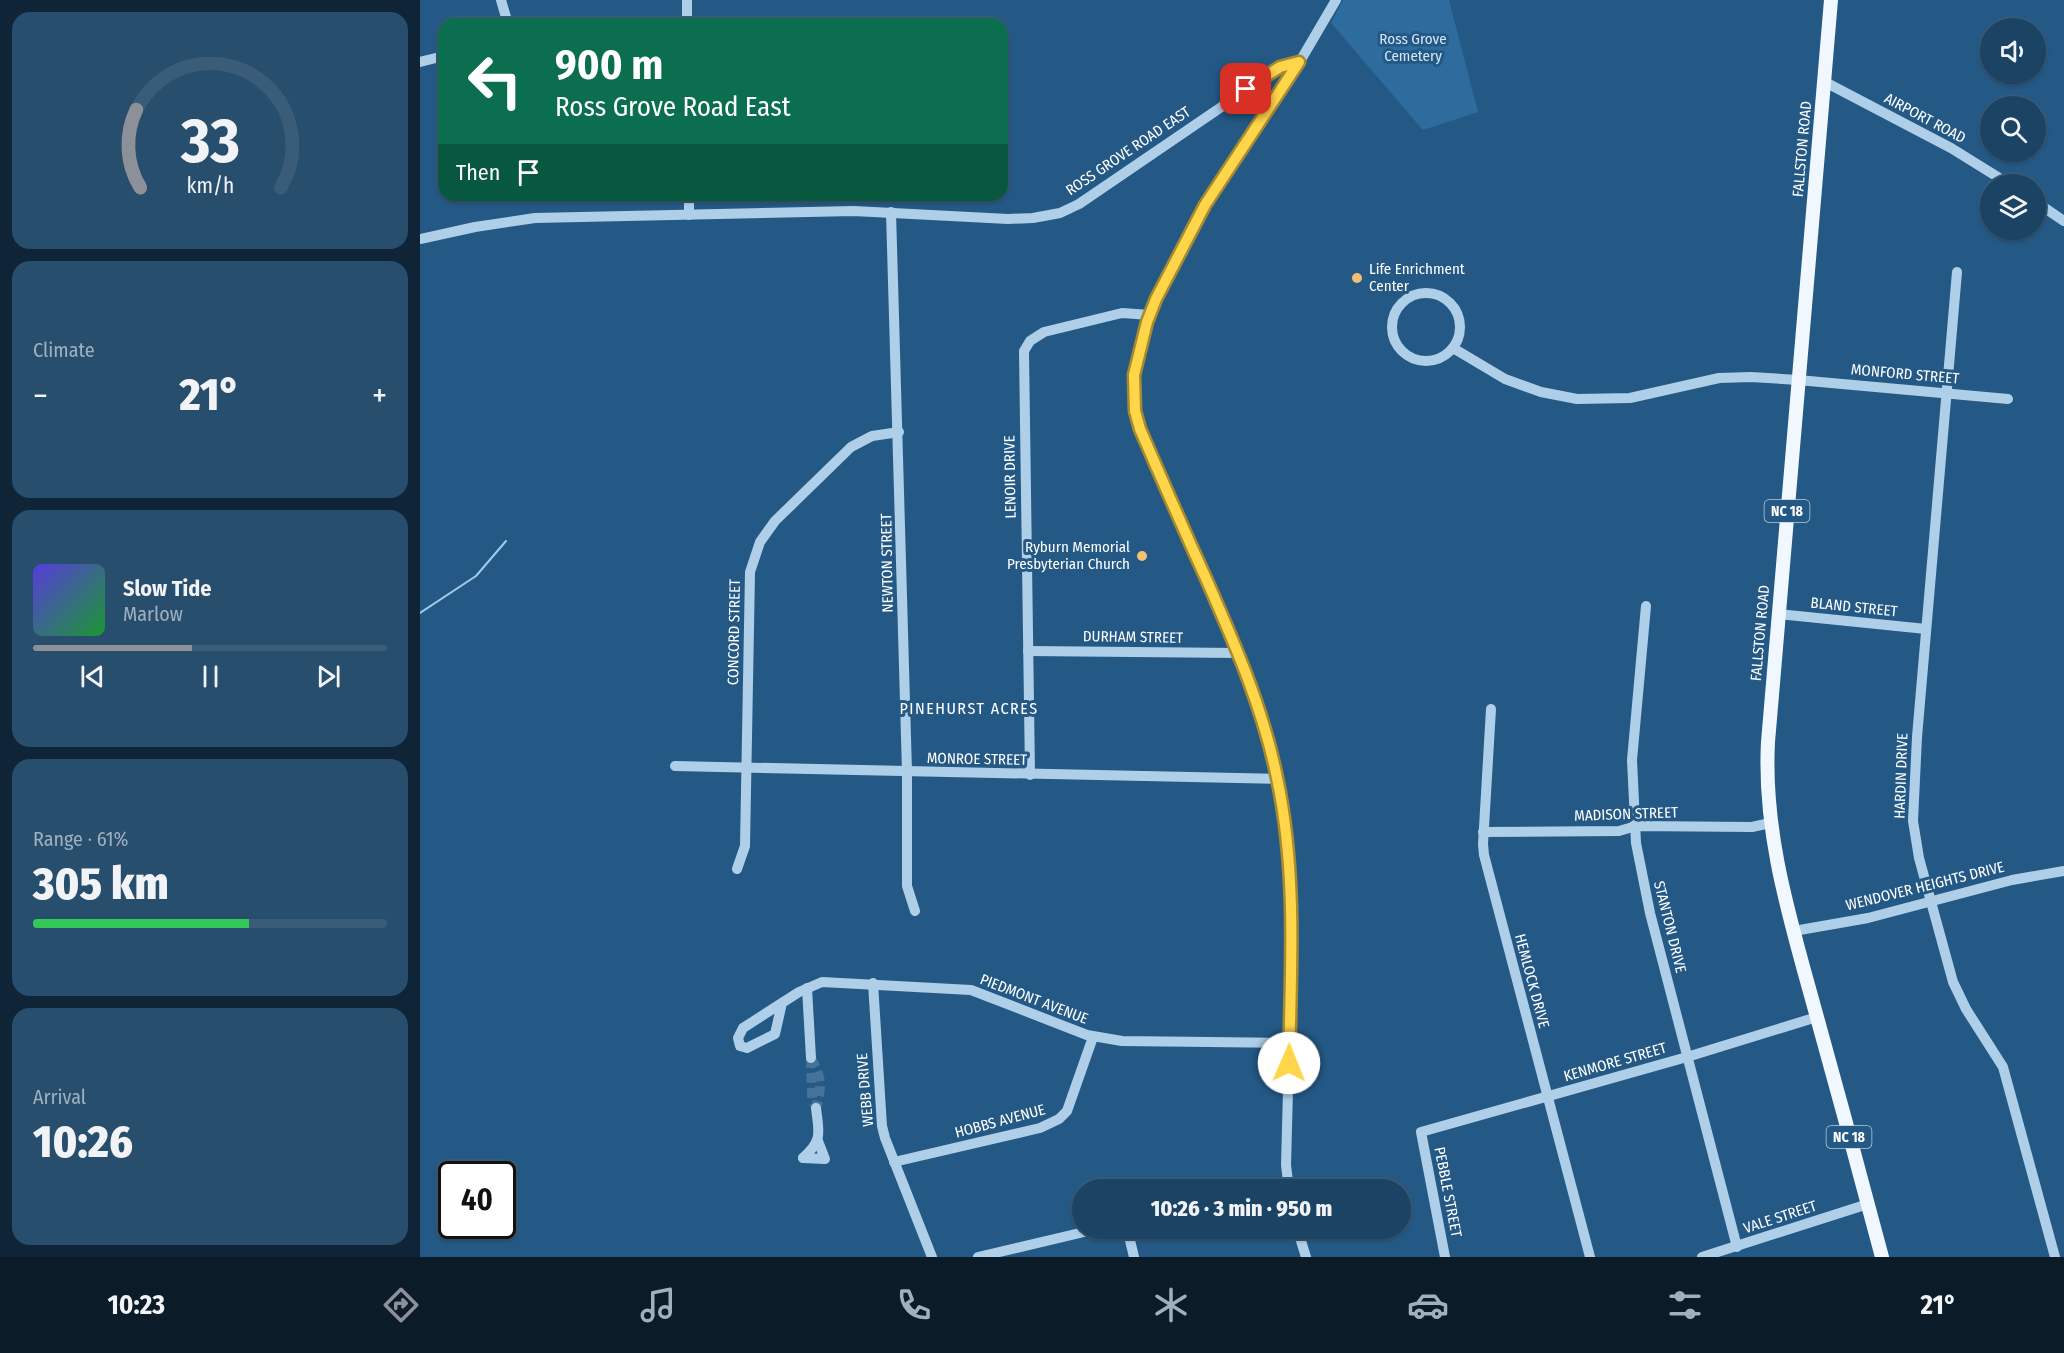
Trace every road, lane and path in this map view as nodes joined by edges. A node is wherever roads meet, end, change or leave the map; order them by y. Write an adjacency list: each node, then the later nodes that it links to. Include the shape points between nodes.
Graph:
1 (501, 0): 5 (street)
2 (687, 0): 6 (street)
3 (1336, 0): 9 (street)
4 (1831, 0): 10 (main road, FALLSTON ROAD / NC 18)
5 (506, 18)
6 (687, 18)
7 (438, 58): 8 (street)
8 (420, 62)
9 (1299, 62): 14 (street, ROSS GROVE ROAD EAST, via 1280,67 1079,204 1060,213 1008,219); 19 (street, via 1203,209)
10 (1825, 82): 11 (street, AIRPORT ROAD); 21 (main road, FALLSTON ROAD / NC 18)
11 (1993, 174)
12 (689, 201): 15 (street)
13 (2046, 209): 16 (street)
14 (891, 212): 15 (street, ROSS GROVE ROAD EAST); 24 (street, NEWTON STREET)
15 (689, 215): 17 (street, ROSS GROVE ROAD EAST, via 535,218)
16 (2064, 221)
17 (420, 239)
18 (1957, 272): 22 (street, HARDIN DRIVE)
19 (1150, 315): 28 (street, LENOIR DRIVE, via 1122,313 1044,332 1030,341 1024,351); 29 (street, via 1134,375 1135,411)
20 (1453, 348): 20 (street, via 1461,327 1459,316 1446,299 1424,293 1413,296 1396,310 1393,332 1403,352 1423,361 1445,356); 21 (street, MONFORD STREET, via 1505,379 1577,399 1630,398 1719,378)
21 (1798, 380): 22 (street, MONFORD STREET); 26 (main road, FALLSTON ROAD / NC 18)
22 (1946, 393): 23 (street, MONFORD STREET); 27 (street, HARDIN DRIVE)
23 (2008, 399)
24 (899, 432): 32 (street, CONCORD STREET, via 872,436 851,447 786,509 760,542 750,572); 33 (street, NEWTON STREET)
25 (1646, 606): 37 (street, STANTON DRIVE, via 1632,760)
26 (1778, 614): 27 (street, BLAND STREET); 36 (main road, FALLSTON ROAD / NC 18, via 1767,754)
27 (1926, 629): 41 (street, HARDIN DRIVE, via 1913,821)
28 (1028, 651): 29 (street, DURHAM STREET); 34 (street, LENOIR DRIVE)
29 (1238, 653): 35 (street)
30 (1491, 709): 38 (street, HEMLOCK DRIVE)
31 (675, 766): 32 (street, MONROE STREET)
32 (747, 767): 33 (street, MONROE STREET); 39 (street, CONCORD STREET, via 745,846)
33 (907, 772): 34 (street, MONROE STREET); 42 (street, NEWTON STREET, via 907,886)
34 (1030, 775): 35 (street, MONROE STREET)
35 (1278, 779): 49 (street, via 1289,865)
36 (1770, 823): 37 (street, MADISON STREET, via 1752,827); 43 (main road, FALLSTON ROAD / NC 18)
37 (1636, 826): 38 (street, MADISON STREET, via 1619,831); 50 (street, STANTON DRIVE, via 1650,913)
38 (1483, 832): 52 (street, HEMLOCK DRIVE, via 1488,876)
39 (737, 869)
40 (2064, 872): 41 (street, WENDOVER HEIGHTS DRIVE, via 2012,880)
41 (1932, 901): 43 (street, WENDOVER HEIGHTS DRIVE, via 1868,918); 71 (street, HARDIN DRIVE, via 1953,982 2002,1067)
42 (915, 911)
43 (1794, 931): 47 (main road, FALLSTON ROAD / NC 18)
44 (873, 983): 45 (street, PIEDMONT AVENUE, via 822,982); 48 (street, PIEDMONT AVENUE, via 971,990); 56 (street, WEBB DRIVE, via 882,1126)
45 (807, 988): 46 (street, PIEDMONT AVENUE); 51 (street)
46 (778, 1005)
47 (1817, 1017): 50 (street, KENMORE STREET); 58 (main road, FALLSTON ROAD / NC 18)
48 (1093, 1036): 49 (street, PIEDMONT AVENUE, via 1122,1041); 56 (street, HOBBS AVENUE, via 1070,1106 1059,1119 1040,1128)
49 (1289, 1042): 57 (street)
50 (1687, 1057): 52 (street, KENMORE STREET); 62 (street, STANTON DRIVE)
51 (811, 1058)
52 (1548, 1096): 54 (street, KENMORE STREET); 68 (street, HEMLOCK DRIVE)
53 (816, 1108): 55 (street)
54 (1421, 1132): 67 (street, PEBBLE STREET)
55 (818, 1141)
56 (894, 1162): 63 (street, WEBB DRIVE)
57 (1287, 1179)
58 (1868, 1204): 62 (street, VALE STREET); 70 (main road, FALLSTON ROAD / NC 18)
59 (1072, 1235): 64 (street)
60 (1130, 1239): 65 (street)
61 (1300, 1239): 66 (street)
62 (1737, 1247): 69 (street, VALE STREET)
63 (932, 1257)
64 (978, 1257)
65 (1134, 1257)
66 (1306, 1257)
67 (1445, 1257)
68 (1590, 1257)
69 (1702, 1257)
70 (1882, 1257)
71 (2055, 1257)

